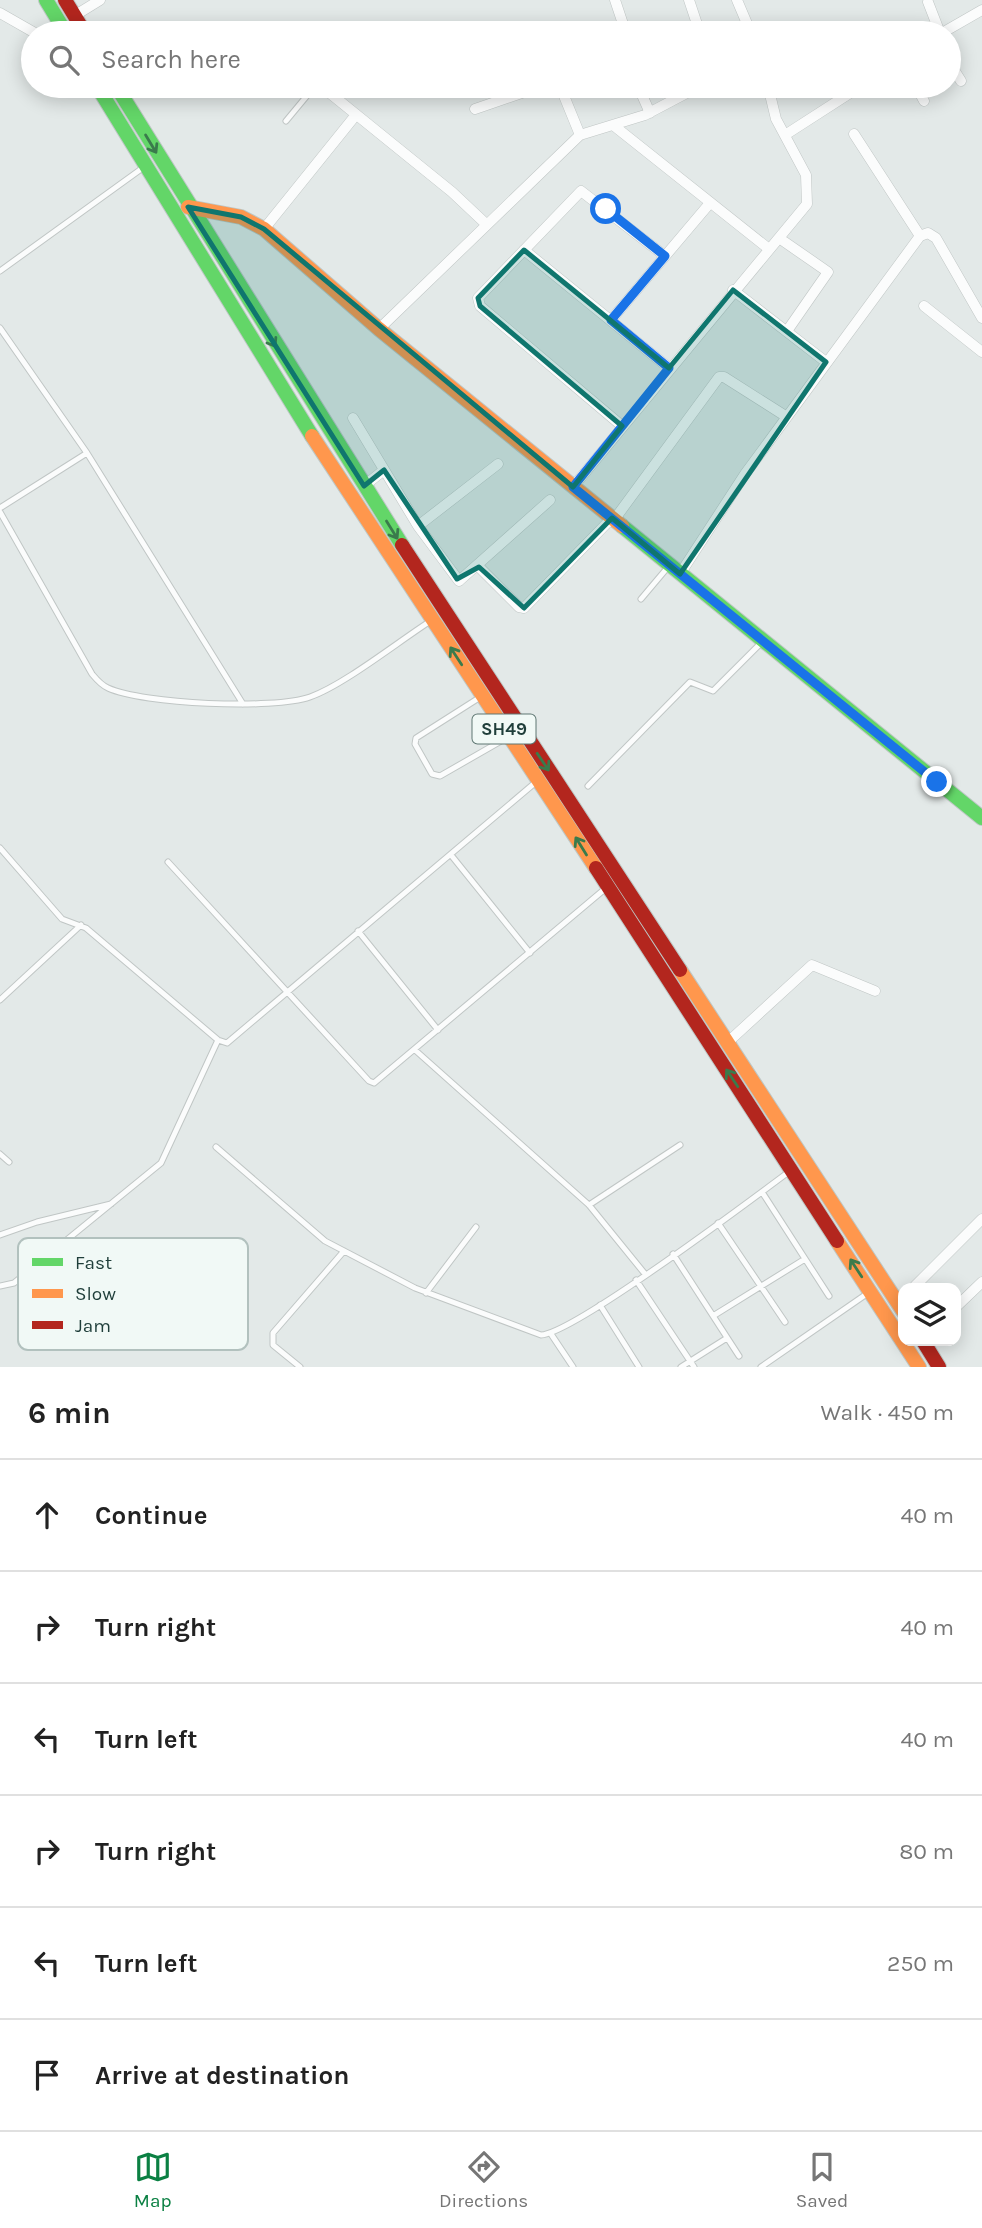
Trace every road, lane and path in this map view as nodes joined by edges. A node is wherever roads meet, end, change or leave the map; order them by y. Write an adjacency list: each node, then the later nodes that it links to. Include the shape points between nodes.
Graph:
1 (46, 0): 11 (main road)
2 (65, 0): 10 (main road)
3 (100, 0): 10 (street)
4 (615, 0): 13 (street)
5 (689, 0): 14 (street)
6 (737, 0): 15 (street)
7 (928, 2): 16 (street)
8 (982, 10): 17 (street)
9 (0, 13): 18 (street)
10 (74, 16): 12 (main road)
11 (59, 21)
12 (77, 21)
13 (621, 21)
14 (696, 21)
15 (746, 21)
16 (936, 21)
17 (961, 22)
18 (21, 25)
19 (105, 98): 39 (main road, SH49)
20 (123, 98): 41 (main road, SH49, one-way to 41)
21 (305, 98): 34 (lane)
22 (335, 98): 33 (street)
23 (507, 98): 31 (street)
24 (564, 98): 37 (street)
25 (643, 98): 32 (street)
26 (678, 98): 32 (street)
27 (771, 98): 38 (street)
28 (842, 98): 38 (street)
29 (922, 98): 30 (street)
30 (924, 101)
31 (475, 109)
32 (650, 113): 35 (street)
33 (355, 116): 42 (street); 43 (street)
34 (286, 121)
35 (613, 125): 37 (street); 40 (street)
36 (854, 134): 44 (street)
37 (580, 135): 42 (street)
38 (785, 135): 45 (street, via 806,175 807,197 804,209)
39 (147, 165): 49 (lane); 75 (main road, SH49, via 298,415)
40 (710, 203): 47 (street); 48 (street)
41 (188, 207): 43 (main road, via 241,217); 66 (main road, SH49, one-way to 66)
42 (486, 224): 55 (street)
43 (264, 229): 55 (main road)
44 (920, 236): 52 (street, via 928,233 936,238); 58 (street)
45 (779, 238): 47 (street); 56 (street, via 828,272)
46 (524, 250): 48 (street, via 581,191); 53 (street); 62 (street, via 478,298 480,306)
47 (769, 250): 50 (street)
48 (665, 256): 53 (street)
49 (0, 271)
50 (733, 289): 56 (street); 59 (street)
51 (924, 306): 57 (street)
52 (982, 318)
53 (611, 320): 59 (street)
54 (0, 328): 63 (lane)
55 (379, 329): 67 (main road)
56 (787, 331): 58 (street)
57 (982, 352)
58 (826, 362): 60 (street)
59 (669, 368): 62 (street)
60 (787, 417): 70 (street, via 719,377); 73 (street)
61 (353, 418): 65 (street)
62 (622, 426): 67 (street)
63 (87, 453): 69 (lane); 78 (lane)
64 (498, 464): 71 (street)
65 (384, 470): 66 (street); 71 (street)
66 (364, 486): 95 (main road, SH49, one-way to 95)
67 (573, 487): 70 (main road)
68 (550, 500): 72 (street)
69 (0, 510): 78 (lane, via 99,682 145,695)
70 (613, 519): 72 (street, via 524,608); 73 (main road)
71 (418, 526): 72 (street, via 457,579 463,580)
72 (479, 567)
73 (675, 570): 74 (lane); 76 (main road)
74 (640, 599)
75 (433, 620): 77 (main road, SH49, one-way to 75); 78 (lane, via 311,697)
76 (763, 641): 81 (lane, via 713,691 690,682); 82 (main road)
77 (482, 696): 79 (main road, SH49); 79 (lane, via 415,738 432,774 440,776)
78 (243, 704)
79 (509, 737): 80 (main road, SH49)
80 (539, 780): 84 (lane); 86 (main road, SH49, one-way to 80)
81 (588, 786)
82 (982, 817)
83 (0, 848): 87 (lane, via 62,919)
84 (451, 855): 88 (lane); 89 (lane)
85 (167, 862): 90 (lane)
86 (607, 887): 89 (lane); 101 (main road, SH49, one-way to 86)
87 (81, 925): 92 (lane); 94 (lane)
88 (358, 931): 90 (lane); 93 (lane)
89 (530, 953): 93 (lane)
90 (286, 991): 94 (lane, via 231,1041); 96 (lane, via 369,1081 380,1080)
91 (875, 991): 95 (street, via 813,965)
92 (0, 1000)
93 (438, 1030): 96 (lane)
94 (218, 1040): 103 (lane, via 161,1163)
95 (728, 1042): 124 (main road, SH49)
96 (415, 1050): 104 (lane)
97 (680, 1145): 104 (lane)
98 (216, 1147): 110 (lane, via 317,1236)
99 (0, 1154): 100 (lane)
100 (9, 1162)
101 (793, 1170): 102 (lane); 120 (main road, SH49, one-way to 101)
102 (762, 1192): 106 (lane); 112 (lane)
103 (113, 1204): 108 (lane); 109 (lane)
104 (589, 1205): 113 (lane)
105 (982, 1219): 117 (street)
106 (718, 1223): 111 (lane); 119 (lane)
107 (476, 1227): 121 (lane)
108 (0, 1235)
109 (70, 1238)
110 (344, 1251): 121 (lane); 133 (lane, via 273,1333 273,1345)
111 (673, 1254): 113 (lane); 126 (lane)
112 (805, 1259): 119 (lane); 122 (lane)
113 (645, 1274): 115 (lane)
114 (18, 1280): 118 (lane)
115 (636, 1280): 125 (lane); 132 (lane)
116 (982, 1282): 123 (street)
117 (918, 1283)
118 (0, 1286)
119 (761, 1286): 126 (lane); 127 (lane)
120 (870, 1291): 137 (lane); 138 (main road, SH49)
121 (426, 1293): 128 (lane, via 531,1333)
122 (829, 1296)
123 (961, 1302)
124 (898, 1303)
125 (600, 1305): 128 (lane); 135 (lane)
126 (713, 1316): 129 (lane)
127 (785, 1322)
128 (551, 1335): 134 (lane)
129 (727, 1338): 131 (lane); 132 (lane)
130 (926, 1346): 139 (main road)
131 (739, 1356)
132 (692, 1364): 136 (lane)
133 (300, 1367)
134 (573, 1367)
135 (639, 1367)
136 (681, 1367)
137 (761, 1367)
138 (919, 1367)
139 (939, 1367)

